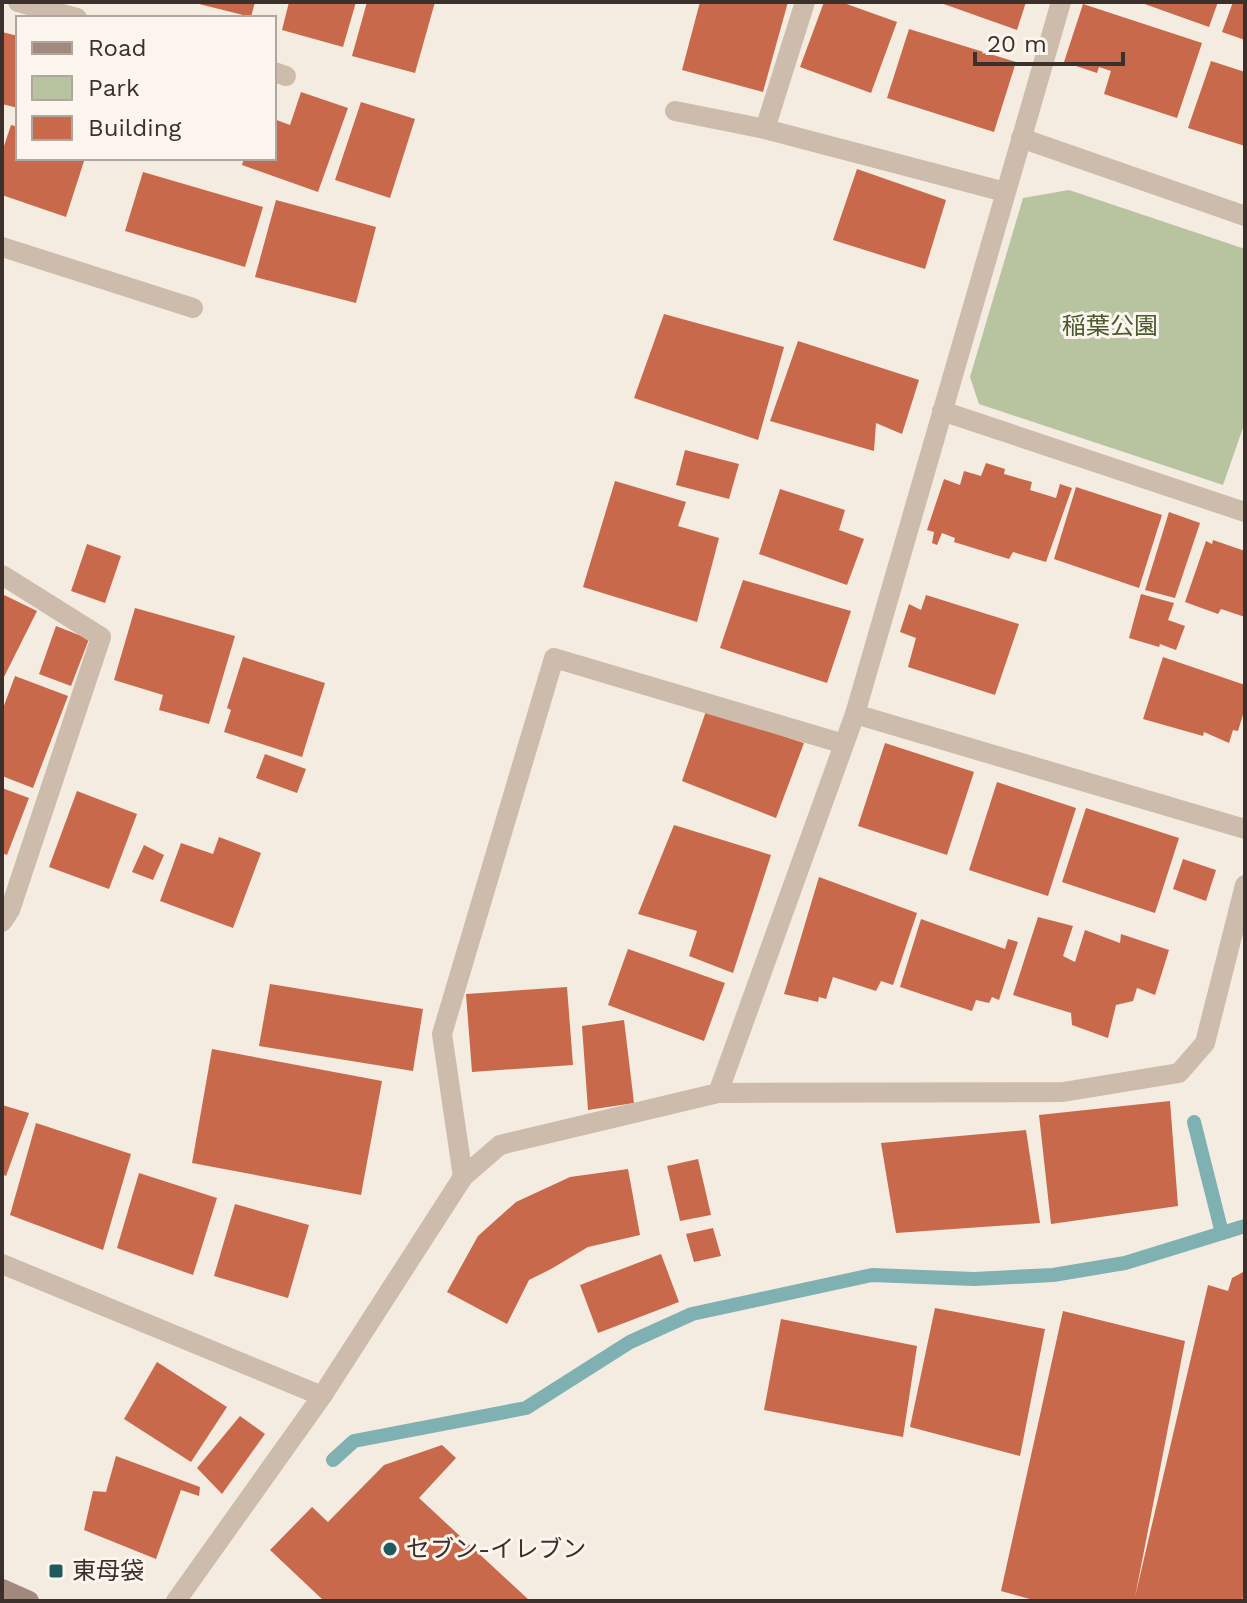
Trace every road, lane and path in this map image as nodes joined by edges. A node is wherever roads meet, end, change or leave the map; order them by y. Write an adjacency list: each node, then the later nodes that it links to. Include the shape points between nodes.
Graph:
1 (18, 2): 4 (street)
2 (805, 2): 6 (street)
3 (1061, 2): 7 (street)
4 (70, 16)
5 (675, 111): 6 (street)
6 (765, 129): 8 (street)
7 (1021, 138): 8 (street); 9 (street)
8 (1005, 192): 12 (street)
9 (1245, 216)
10 (2, 247): 11 (street)
11 (193, 308)
12 (942, 411): 13 (street); 15 (street)
13 (1245, 512)
14 (2, 575): 19 (street, via 101,637)
15 (855, 714): 16 (street); 17 (street)
16 (844, 744): 20 (street); 21 (street, via 554,658 442,1034)
17 (1245, 829)
18 (1245, 885): 20 (street, via 1205,1043 1179,1073 1063,1092)
19 (2, 922)
20 (718, 1093): 21 (street, via 500,1145)
21 (463, 1177): 23 (street)
22 (2, 1264): 23 (street)
23 (322, 1396): 26 (street)
24 (2, 1589): 25 (main road)
25 (29, 1601)
26 (176, 1601)

